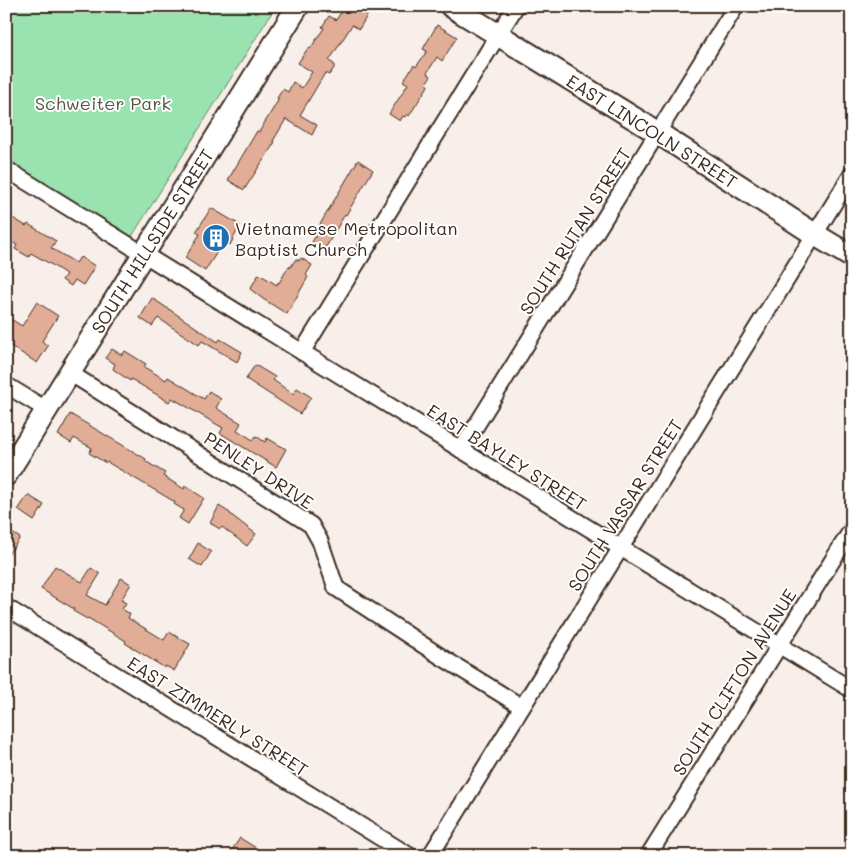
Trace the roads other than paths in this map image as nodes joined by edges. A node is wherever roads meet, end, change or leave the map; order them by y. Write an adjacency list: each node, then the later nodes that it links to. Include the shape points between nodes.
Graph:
1 (298, 6): 10 (main road, SOUTH HILLSIDE STREET)
2 (450, 6): 5 (main road, EAST LINCOLN STREET)
3 (516, 6): 5 (street)
4 (736, 6): 6 (street, SOUTH RUTAN STREET)
5 (498, 35): 6 (main road, EAST LINCOLN STREET); 12 (street)
6 (658, 133): 9 (main road, EAST LINCOLN STREET); 16 (street, SOUTH RUTAN STREET)
7 (6, 169): 10 (street, EAST BAYLEY STREET)
8 (852, 174): 9 (street, SOUTH VASSAR STREET)
9 (814, 234): 11 (main road, EAST LINCOLN STREET); 19 (street, SOUTH VASSAR STREET)
10 (144, 254): 12 (street, EAST BAYLEY STREET); 13 (main road, SOUTH HILLSIDE STREET)
11 (852, 257)
12 (302, 352): 16 (street, EAST BAYLEY STREET)
13 (70, 373): 15 (main road, SOUTH HILLSIDE STREET); 23 (street, PENLEY DRIVE, via 311,525 336,588)
14 (6, 385): 15 (street)
15 (47, 410): 17 (main road, SOUTH HILLSIDE STREET)
16 (461, 450): 19 (street, EAST BAYLEY STREET)
17 (6, 475)
18 (852, 529): 21 (street, SOUTH CLIFTON AVENUE)
19 (620, 548): 21 (street, EAST BAYLEY STREET); 23 (street, SOUTH VASSAR STREET)
20 (6, 607): 24 (street, EAST ZIMMERLY STREET)
21 (779, 646): 22 (street, EAST BAYLEY STREET); 26 (street, SOUTH CLIFTON AVENUE)
22 (852, 690)
23 (522, 707): 25 (street, SOUTH VASSAR STREET)
24 (410, 856)
25 (430, 856)
26 (648, 856)

